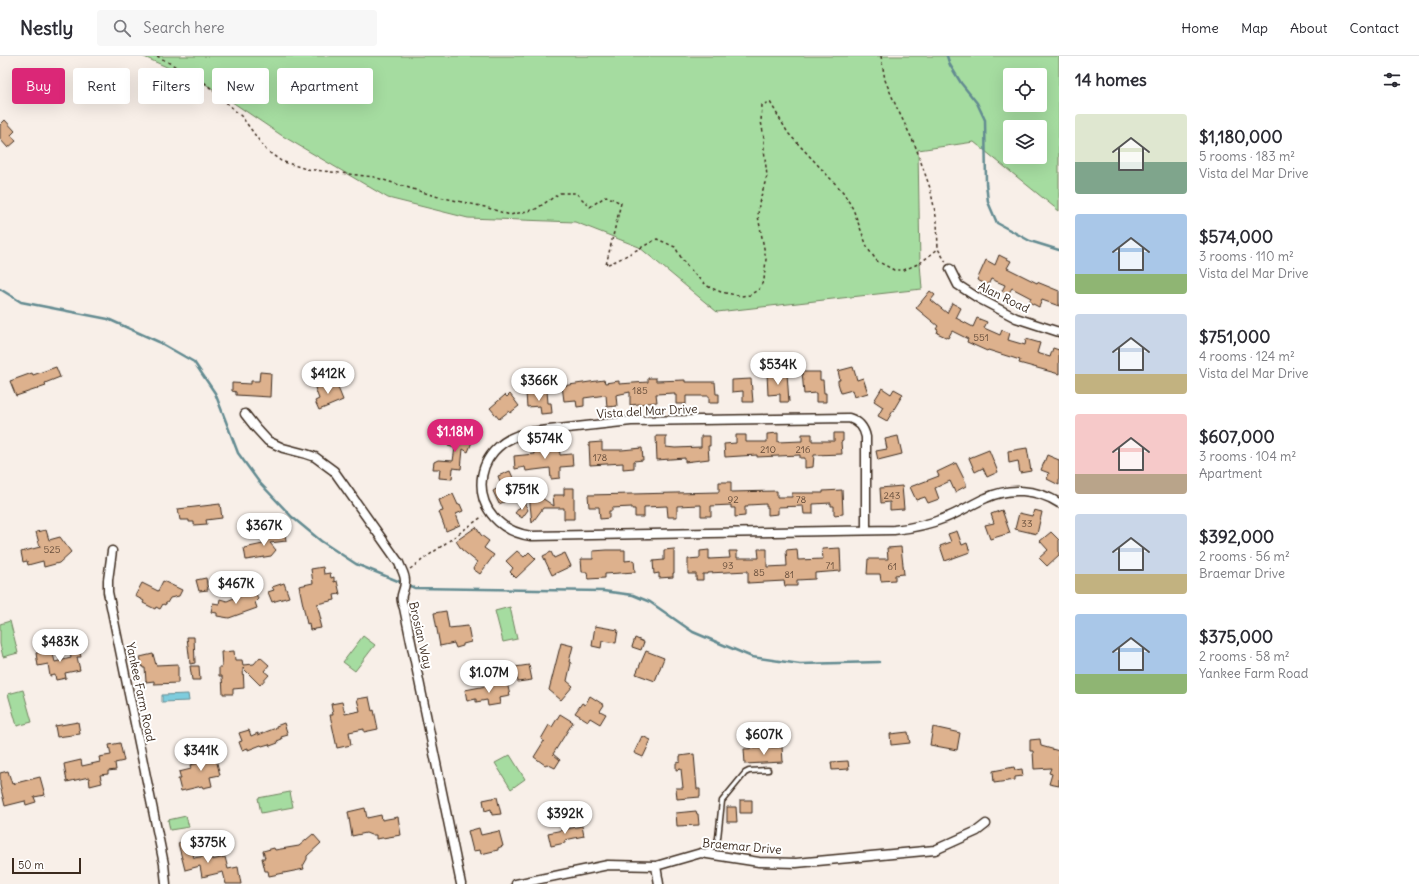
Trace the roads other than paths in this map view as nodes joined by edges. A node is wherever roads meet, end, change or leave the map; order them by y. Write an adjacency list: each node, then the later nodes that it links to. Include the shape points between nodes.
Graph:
1 (950, 269): 2 (street, Alan Road, via 958,285 978,298 1016,318)
2 (1059, 332)
3 (245, 414): 12 (street, Brosian Way, via 268,441 315,458 334,471 404,574 405,583 400,600 404,608)
4 (1059, 503): 5 (street, Vista del Mar Drive, via 1038,494 1006,492 986,498 931,523 894,530)
5 (866, 530): 5 (street, Vista del Mar Drive, via 531,536 510,530 497,521 485,503 481,482 485,466 496,447 519,434 631,421 844,417 859,423 865,432)
6 (112, 551): 11 (street, Yankee Farm Road, via 108,592)
7 (768, 770): 9 (lane, via 745,773 722,801 718,838)
8 (986, 824): 9 (street, Braemar Drive, via 977,831 935,850 911,853 796,863 759,862)
9 (706, 854): 10 (street, Braemar Drive, via 701,853)
10 (656, 866): 13 (street, Braemar Drive, via 608,865); 14 (street)
11 (166, 884)
12 (461, 884)
13 (516, 884)
14 (659, 884)

